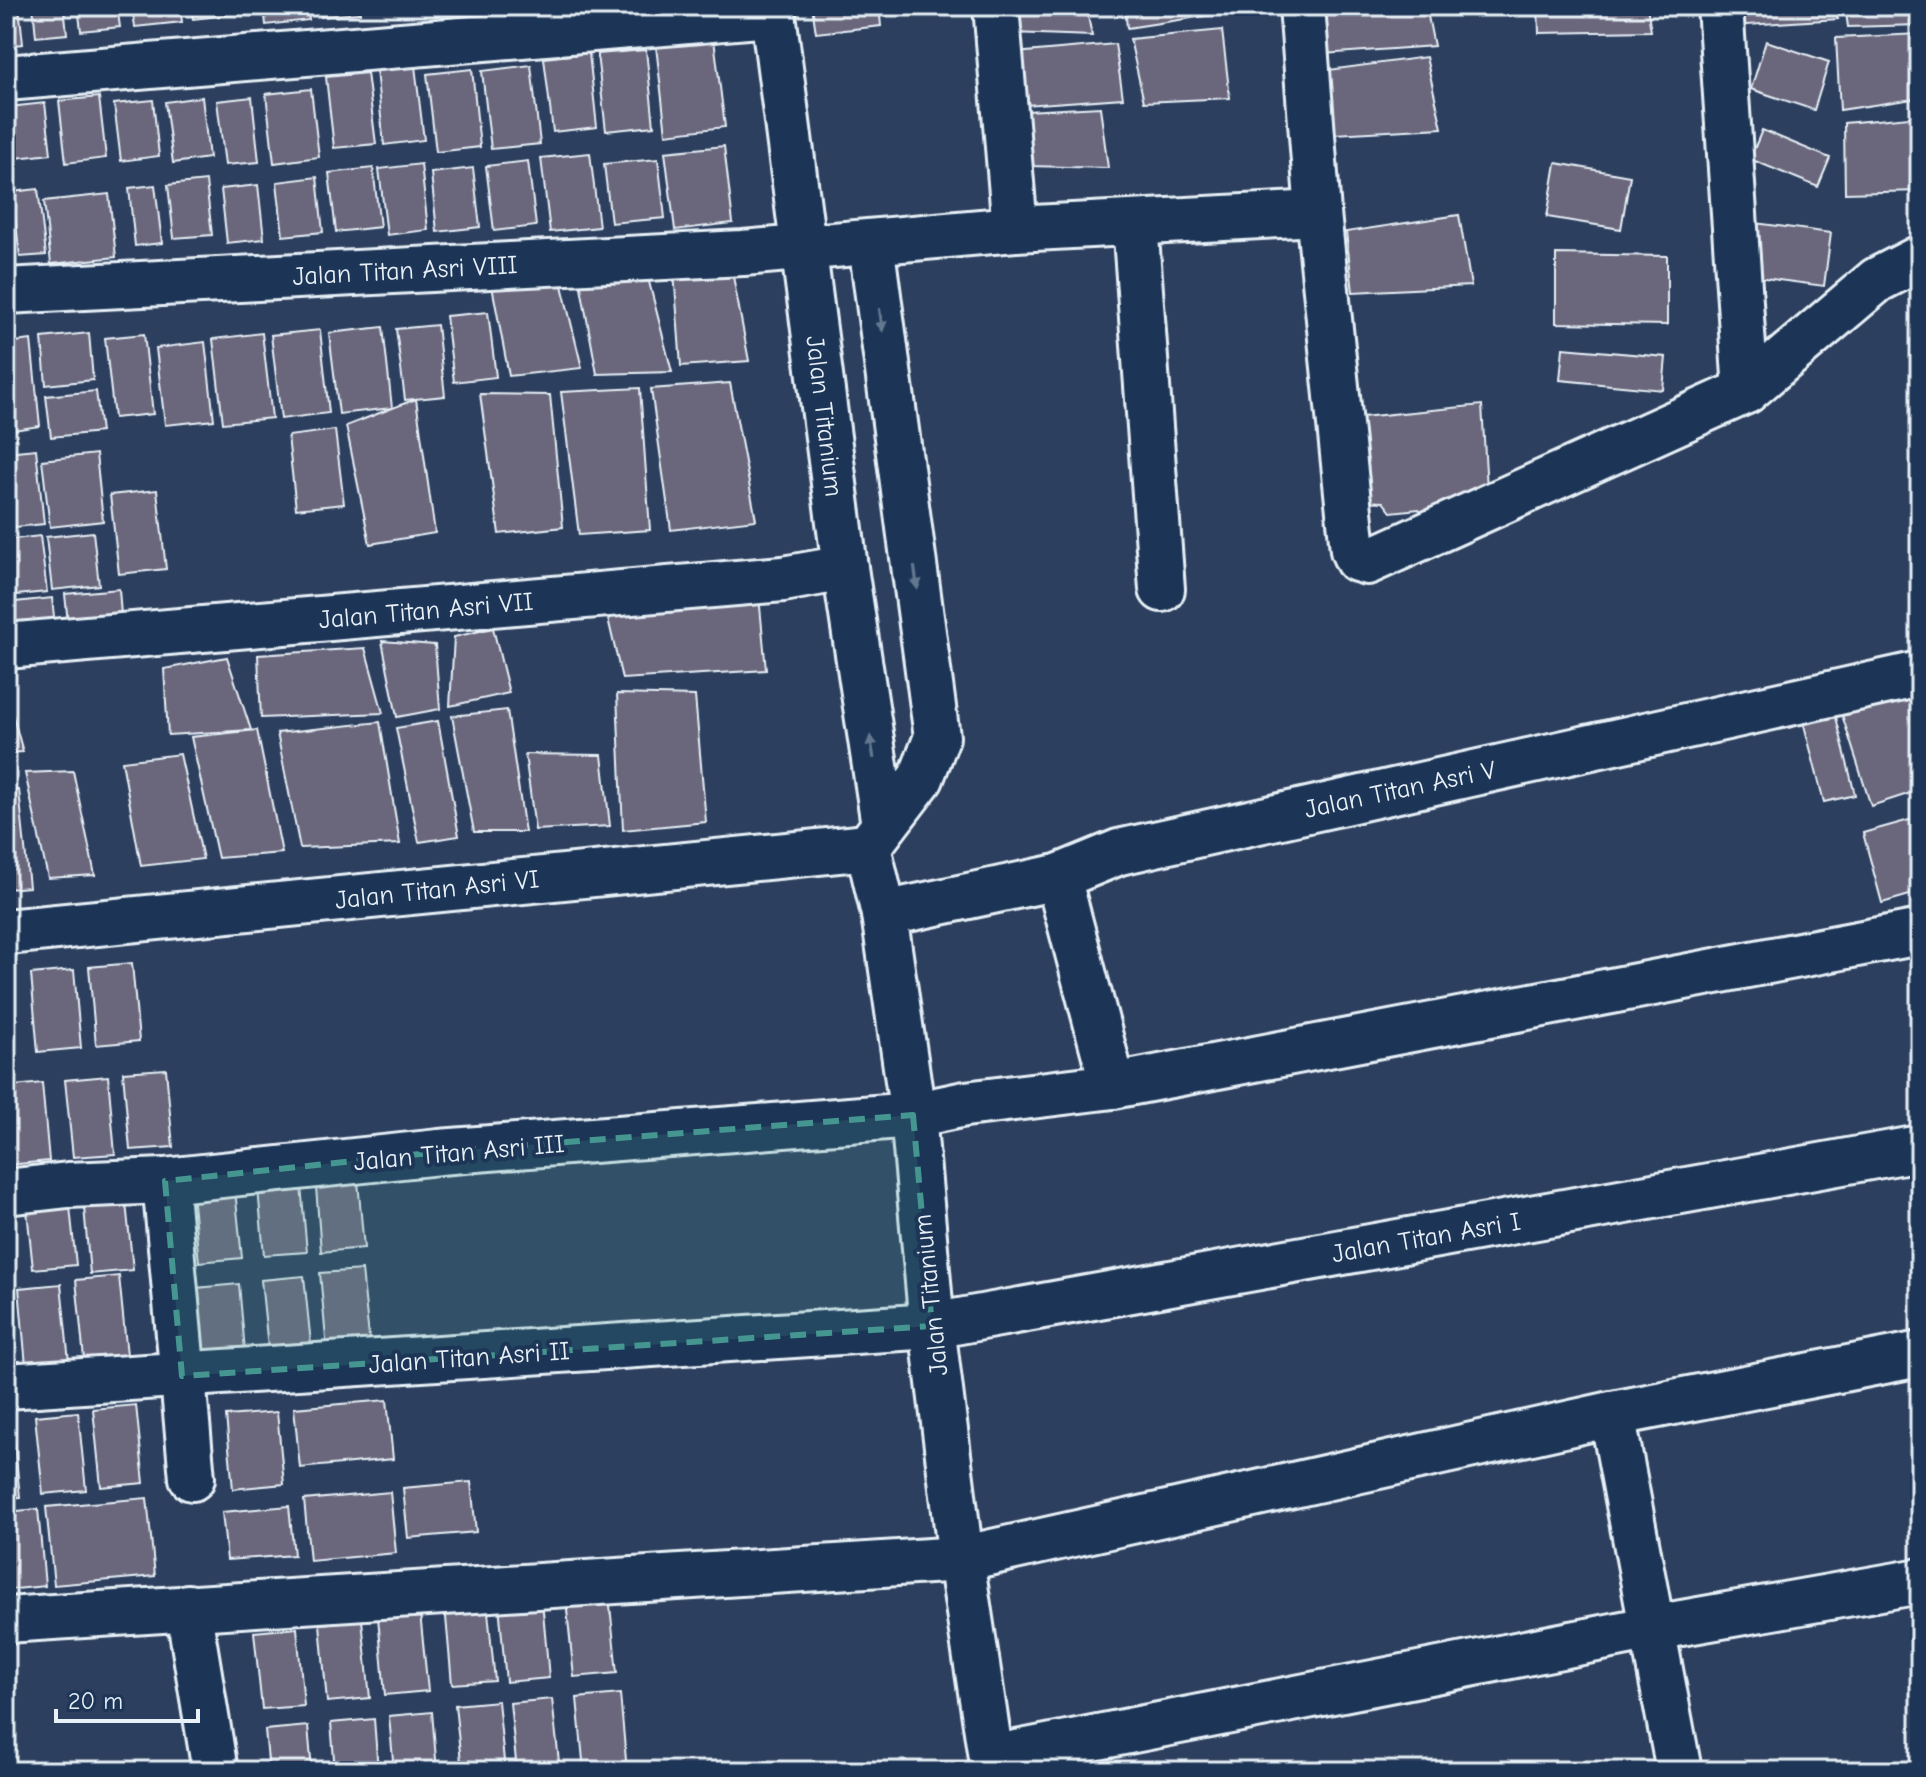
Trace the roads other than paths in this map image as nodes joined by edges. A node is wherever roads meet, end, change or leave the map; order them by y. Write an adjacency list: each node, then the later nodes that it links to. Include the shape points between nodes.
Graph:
1 (996, 6): 8 (street)
2 (1302, 6): 6 (street)
3 (1720, 6): 13 (street)
4 (772, 10): 5 (street); 10 (street, Jalan Titanium)
5 (6, 78)
6 (1318, 213): 7 (street, Jalan Titan Asri VIII); 13 (street, via 1357,559 1367,562)
7 (1135, 223): 8 (street, Jalan Titan Asri VIII); 15 (street)
8 (1015, 229): 9 (street, Jalan Titan Asri VIII)
9 (871, 243): 10 (street, Jalan Titan Asri VIII); 18 (street, one-way to 18, via 937,737 921,778)
10 (803, 247): 12 (street, Jalan Titan Asri VIII); 14 (street, Jalan Titanium)
11 (1920, 258): 13 (street, via 1877,280)
12 (6, 291)
13 (1746, 391)
14 (845, 568): 16 (street, Jalan Titan Asri VII, via 783,579); 18 (street, Jalan Titanium, one-way to 14)
15 (1162, 589)
16 (6, 646)
17 (1920, 674): 19 (street, Jalan Titan Asri V, via 1119,852)
18 (876, 836): 20 (street, Jalan Titanium); 21 (street, Jalan Titan Asri VI)
19 (1058, 877): 20 (street, Jalan Titan Asri V); 23 (street)
20 (884, 914): 24 (street, Jalan Titanium)
21 (6, 932)
22 (1920, 932): 23 (street, Jalan Titan Asri III)
23 (1113, 1086): 24 (street, Jalan Titan Asri III)
24 (913, 1115): 26 (street, Jalan Titan Asri III, via 439,1152); 28 (street, Jalan Titanium)
25 (1920, 1148): 28 (street, Jalan Titan Asri I)
26 (165, 1181): 27 (street, Jalan Titan Asri III); 30 (street)
27 (6, 1192)
28 (932, 1326): 30 (street, Jalan Titan Asri II); 34 (street, Jalan Titanium)
29 (1920, 1354): 32 (street)
30 (182, 1376): 31 (street, Jalan Titan Asri II); 33 (street)
31 (6, 1386)
32 (1612, 1414): 34 (street); 38 (street)
33 (192, 1478)
34 (961, 1559): 36 (street); 39 (street, Jalan Titanium)
35 (1920, 1581): 38 (street)
36 (188, 1607): 37 (street); 40 (street)
37 (6, 1620)
38 (1653, 1628): 39 (street); 41 (street)
39 (992, 1764)
40 (215, 1771)
41 (1679, 1771)

